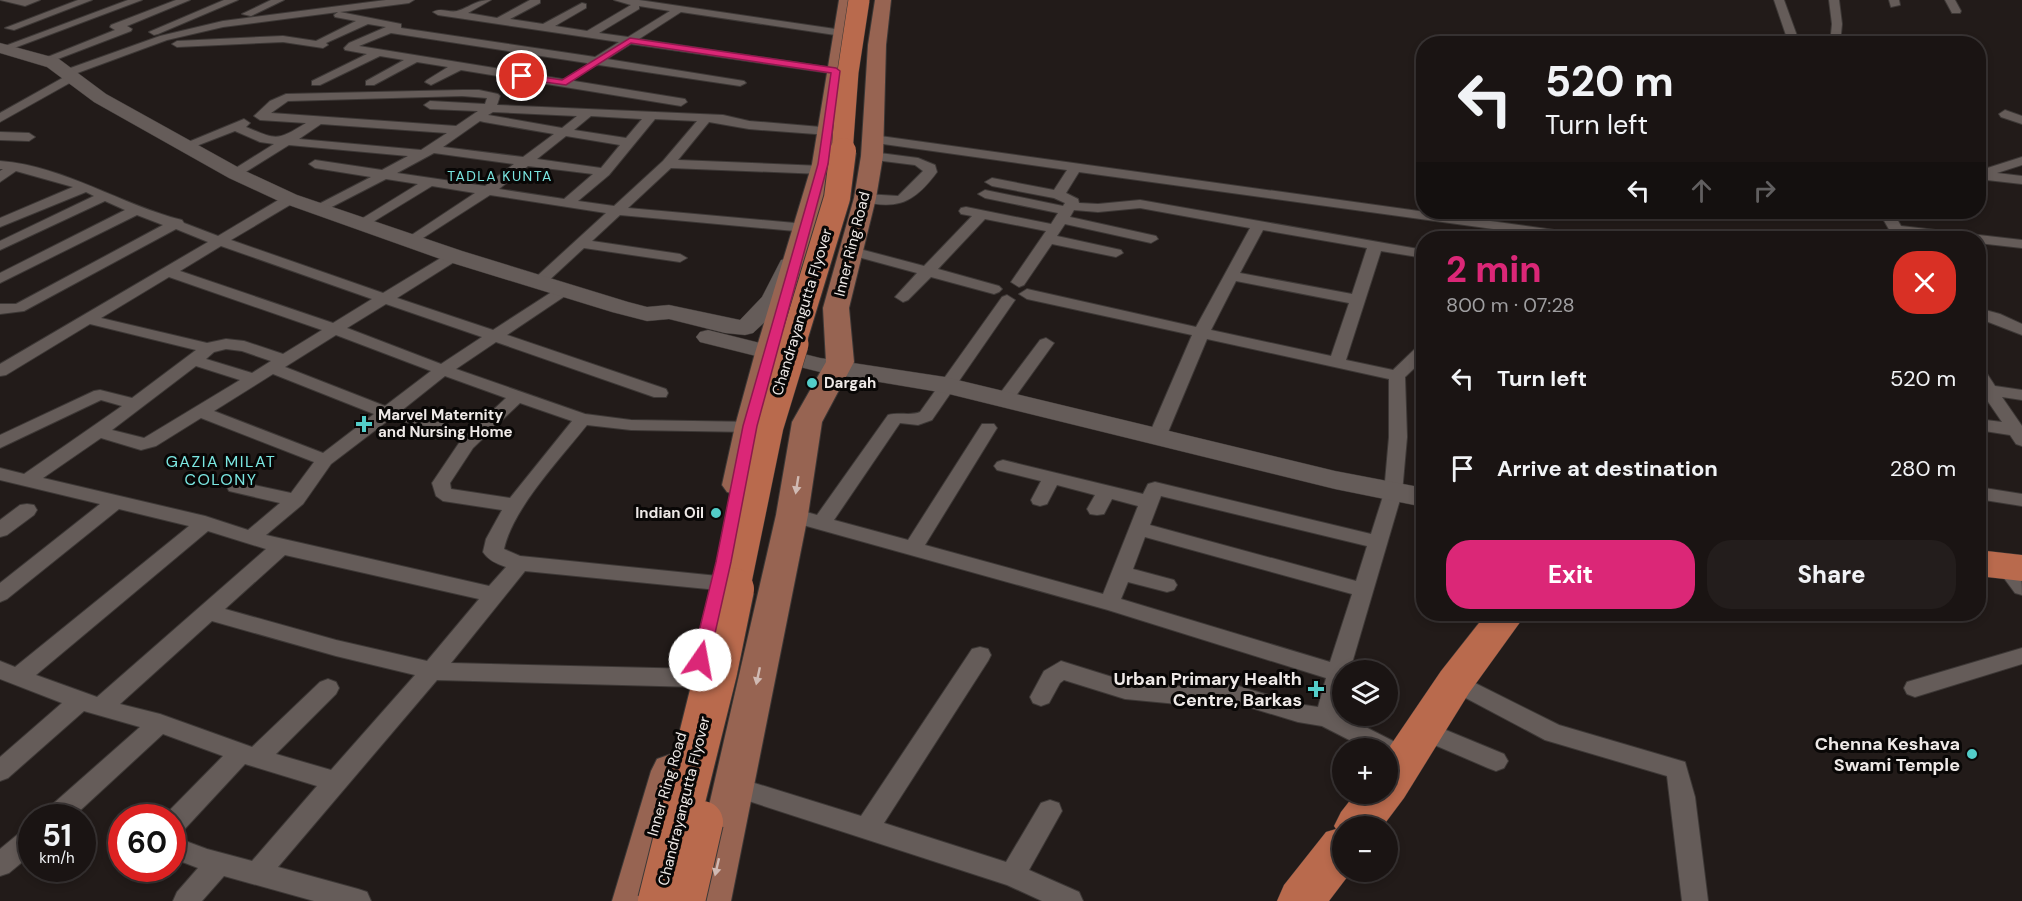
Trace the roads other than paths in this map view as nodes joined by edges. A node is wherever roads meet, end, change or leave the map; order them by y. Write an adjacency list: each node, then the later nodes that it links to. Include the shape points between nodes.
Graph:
1 (5, 0): 2 (street)
2 (34, 0)
3 (87, 0): 36 (street)
4 (137, 0): 31 (street)
5 (185, 0): 38 (street)
6 (233, 0): 44 (street, via 147,34)
7 (323, 0): 24 (street)
8 (375, 0): 21 (street)
9 (409, 0): 21 (street)
10 (486, 0): 29 (street)
11 (619, 0): 25 (street)
12 (847, 0): 40 (main road, Inner Ring Road)
13 (859, 0): 255 (highway, Chandrayangutta Flyover, bridge, via 837,198 767,426 716,672)
14 (872, 0): 256 (highway, Chandrayangutta Flyover, bridge, via 864,36 852,198 789,425)
15 (883, 0): 85 (main road, Inner Ring Road)
16 (1779, 0): 42 (street)
17 (1834, 0): 43 (street)
18 (1950, 0): 26 (street)
19 (272, 1): 24 (street); 35 (street)
20 (536, 1): 33 (street)
21 (362, 6): 27 (street)
22 (582, 6): 37 (street)
23 (635, 7): 41 (street)
24 (310, 9): 27 (street); 35 (street)
25 (678, 9): 30 (street); 40 (street)
26 (1956, 11)
27 (327, 12): 32 (street); 45 (street)
28 (438, 12): 29 (street)
29 (457, 15): 33 (street)
30 (663, 19): 34 (street); 46 (street)
31 (84, 20): 38 (street); 49 (street)
32 (368, 20): 45 (street, via 322,43); 50 (street, via 397,26 351,46)
33 (502, 22): 37 (street); 47 (street)
34 (685, 22)
35 (223, 24): 44 (street)
36 (10, 28)
37 (544, 28): 41 (street)
38 (126, 29): 55 (street)
39 (393, 30): 47 (street)
40 (842, 33): 56 (main road, Inner Ring Road)
41 (590, 34): 46 (street)
42 (1792, 36)
43 (1836, 36)
44 (164, 38): 48 (street)
45 (283, 39): 48 (street)
46 (630, 40): 53 (street); 56 (street)
47 (470, 42): 52 (street); 53 (street)
48 (142, 46): 55 (street)
49 (4, 50): 55 (main road)
50 (378, 53): 51 (street); 58 (street)
51 (415, 59): 52 (street); 59 (street)
52 (433, 62): 54 (street)
53 (596, 62): 60 (street); 61 (street)
54 (459, 66): 57 (street); 60 (street)
55 (59, 69): 66 (street); 84 (main road, via 100,98)
56 (836, 69): 79 (main road, Inner Ring Road)
57 (431, 82)
58 (315, 83)
59 (369, 83)
60 (563, 83): 63 (street)
61 (740, 83)
62 (347, 98): 64 (street, via 479,93 494,96); 70 (street, via 283,99); 73 (street)
63 (681, 102)
64 (490, 108): 67 (street); 71 (street)
65 (32, 111): 66 (street)
66 (4, 113)
67 (588, 113): 69 (street); 78 (street)
68 (2005, 114): 72 (street)
69 (652, 116): 74 (street); 75 (street)
70 (260, 117): 73 (street); 76 (street)
71 (478, 117): 77 (street); 78 (street)
72 (2022, 120)
73 (317, 121): 77 (street); 82 (street)
74 (702, 124): 75 (street); 79 (street, via 728,119 749,125); 90 (street)
75 (642, 126): 83 (street)
76 (236, 127): 82 (street, via 255,137); 84 (street)
77 (460, 130): 86 (street)
78 (564, 131): 83 (street); 87 (street)
79 (829, 131): 93 (main road, Inner Ring Road)
80 (0, 136): 81 (street)
81 (29, 136)
82 (288, 142): 86 (street); 96 (street)
83 (630, 142): 94 (street)
84 (187, 145): 96 (main road)
85 (872, 148): 92 (street); 106 (main road, Inner Ring Road); 106 (street, via 918,162 930,168 930,172 903,201)
86 (428, 151): 87 (street); 97 (street)
87 (527, 160): 94 (street); 103 (street)
88 (2022, 161): 95 (street)
89 (315, 164): 97 (street)
90 (668, 164): 93 (street); 111 (street)
91 (7, 165): 99 (street); 102 (street)
92 (1076, 166): 105 (street); 119 (street, via 1447,225)
93 (822, 170): 120 (main road, Inner Ring Road)
94 (604, 172): 108 (street)
95 (1986, 172)
96 (236, 174): 107 (main road)
97 (383, 175): 101 (street); 110 (street)
98 (1986, 176): 100 (street)
99 (0, 178)
100 (2022, 180)
101 (430, 182): 103 (street); 117 (street)
102 (86, 187): 104 (street); 116 (street)
103 (489, 190): 108 (street); 124 (street)
104 (106, 195): 109 (street); 128 (street)
105 (1058, 195): 114 (street, via 1073,200); 114 (street, via 989,188)
106 (865, 198): 127 (main road, Inner Ring Road)
107 (290, 199): 110 (main road); 122 (street)
108 (567, 203): 111 (street)
109 (136, 210): 115 (street); 137 (street)
110 (318, 210): 117 (main road)
111 (617, 211): 120 (street); 125 (street)
112 (966, 212): 113 (street)
113 (981, 215): 114 (street); 134 (street)
114 (1061, 221): 118 (street, via 1098,208 1140,204); 121 (street); 130 (street); 139 (street)
115 (177, 223): 122 (street); 145 (street, via 19,308)
116 (0, 224)
117 (363, 224): 124 (main road)
118 (1260, 224): 129 (street); 136 (street)
119 (1511, 231)
120 (804, 235): 127 (main road); 146 (main road, via 795,248 784,281 745,328 669,312); 154 (main road, Inner Ring Road)
121 (1150, 239)
122 (221, 240): 135 (street); 143 (street)
123 (1986, 240): 126 (street)
124 (412, 241): 132 (main road)
125 (583, 244): 133 (street); 138 (street)
126 (2022, 244)
127 (853, 245): 134 (street); 160 (main road, Inner Ring Road, via 836,308 840,362)
128 (0, 246)
129 (1375, 246): 131 (street); 144 (street)
130 (1116, 253)
131 (1416, 253)
132 (454, 256): 138 (main road); 143 (street)
133 (680, 258)
134 (928, 271): 141 (street); 142 (street)
135 (169, 272): 148 (street); 149 (street)
136 (1232, 276): 144 (street); 151 (street)
137 (0, 279)
138 (540, 281): 140 (main road)
139 (1023, 288): 141 (street, via 1021,298); 151 (street)
140 (566, 289): 146 (main road); 152 (street)
141 (1001, 294): 164 (street)
142 (903, 297)
143 (386, 298): 149 (street); 152 (street)
144 (1358, 300): 158 (street)
145 (0, 309)
146 (647, 314): 154 (main road, via 657,322)
147 (1986, 316): 150 (street)
148 (87, 319): 155 (street, via 157,335); 159 (street)
149 (332, 328): 157 (street); 161 (street)
150 (2022, 330)
151 (1201, 333): 158 (street); 181 (street)
152 (497, 336): 161 (street); 167 (street)
153 (1046, 343): 170 (street)
154 (769, 353): 160 (main road); 176 (main road, Inner Ring Road)
155 (201, 355): 157 (street, via 223,344 238,343); 163 (street); 171 (street)
156 (1416, 357): 162 (street)
157 (276, 363): 163 (street); 173 (street)
158 (1337, 363): 162 (street)
159 (4, 365)
160 (837, 368): 164 (main road); 199 (main road, Inner Ring Road, one-way to 199, via 807,422)
161 (443, 370): 169 (street); 173 (street)
162 (1397, 376): 189 (street, via 1398,436)
163 (252, 378): 172 (street)
164 (945, 385): 170 (main road); 200 (street, via 921,420 894,419)
165 (1986, 385): 166 (street)
166 (1989, 390): 168 (street); 180 (street)
167 (660, 393)
168 (2022, 395)
169 (518, 396): 174 (street); 197 (street, via 467,444 440,488 450,497)
170 (1004, 400): 181 (main road)
171 (136, 404): 179 (street); 182 (street, via 100,395)
172 (199, 411): 179 (street, via 145,444); 183 (street)
173 (387, 413): 175 (street); 183 (street)
174 (583, 418): 176 (street, via 632,425); 197 (street)
175 (435, 423)
176 (750, 426): 210 (main road, Inner Ring Road)
177 (1986, 426): 180 (street)
178 (988, 428): 207 (street)
179 (98, 432): 187 (street)
180 (2019, 435)
181 (1156, 437): 189 (main road)
182 (0, 441)
183 (325, 460): 192 (street)
184 (1003, 466): 186 (street)
185 (0, 474): 187 (street)
186 (1052, 478): 193 (street); 196 (street, via 1102,500)
187 (27, 480): 195 (street)
188 (236, 488): 192 (street)
189 (1393, 493): 191 (main road); 205 (street)
190 (1986, 494): 194 (street)
191 (1416, 497)
192 (296, 500): 204 (street)
193 (1040, 500)
194 (2022, 500)
195 (116, 501): 201 (street); 213 (street)
196 (1149, 502): 202 (street); 205 (street, via 1158,488)
197 (516, 505): 208 (street, via 493,542 493,552)
198 (27, 510): 203 (street)
199 (792, 515): 200 (street); 240 (main road, Inner Ring Road, one-way to 240)
200 (822, 523): 207 (street)
201 (205, 524): 204 (street); 223 (street)
202 (1138, 528): 209 (street); 212 (street)
203 (0, 530)
204 (252, 537): 206 (street)
205 (1377, 542): 212 (street)
206 (281, 547): 214 (street); 216 (street)
207 (913, 549): 215 (street)
208 (520, 563): 210 (street); 214 (street)
209 (1122, 573): 211 (street); 215 (street)
210 (718, 583): 224 (main road, Inner Ring Road)
211 (1167, 585)
212 (1363, 590): 220 (street)
213 (0, 594)
214 (494, 595): 221 (street)
215 (1109, 603): 222 (street)
216 (209, 612): 221 (street); 230 (street)
217 (1502, 621): 225 (highway)
218 (980, 655): 244 (street)
219 (2022, 656): 227 (street)
220 (1342, 660)
221 (432, 671): 224 (street); 239 (street)
222 (1332, 671)
223 (6, 673): 230 (street)
224 (697, 678): 254 (main road, Inner Ring Road)
225 (1455, 682): 235 (highway); 260 (street, via 1553,733 1677,769)
226 (328, 688): 234 (street)
227 (1915, 688)
228 (1332, 695): 231 (street)
229 (1041, 698): 231 (street, via 1052,677 1062,670 1125,690 1188,696 1235,694)
230 (90, 704): 232 (street); 238 (street)
231 (1326, 717): 233 (street)
232 (160, 723): 234 (street); 241 (street)
233 (1359, 738)
234 (249, 755): 239 (street); 243 (street)
235 (1398, 757)
236 (1398, 761): 237 (street)
237 (1496, 761)
238 (0, 771)
239 (337, 782): 250 (street)
240 (735, 787): 244 (street); 257 (main road, Inner Ring Road, one-way to 257)
241 (70, 804)
242 (1050, 811): 251 (street)
243 (186, 812)
244 (868, 827): 251 (street)
245 (18, 850): 249 (street)
246 (186, 852): 248 (street)
247 (1332, 860): 259 (highway)
248 (219, 862): 250 (street); 252 (street)
249 (0, 865)
250 (257, 873): 253 (street)
251 (1012, 874): 258 (street)
252 (186, 901)
253 (358, 901)
254 (634, 901)
255 (659, 901)
256 (684, 901)
257 (709, 901)
258 (1070, 901)
259 (1301, 901)
260 (1695, 901)

